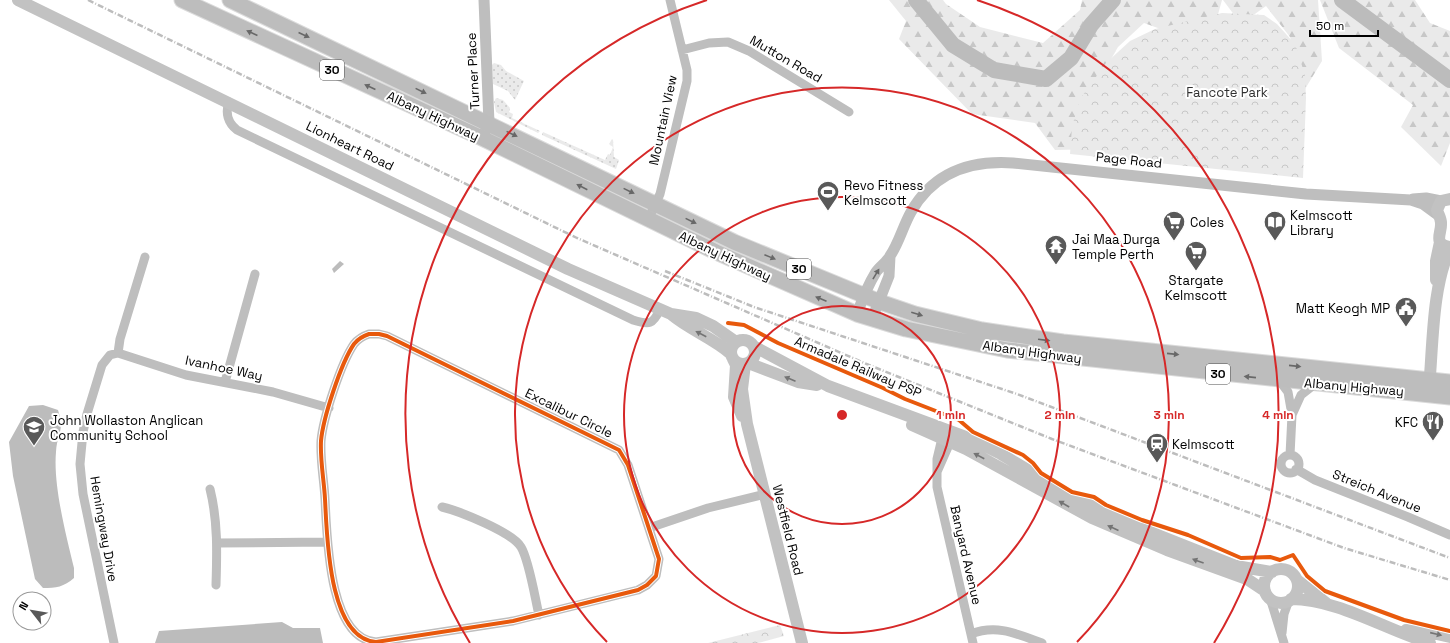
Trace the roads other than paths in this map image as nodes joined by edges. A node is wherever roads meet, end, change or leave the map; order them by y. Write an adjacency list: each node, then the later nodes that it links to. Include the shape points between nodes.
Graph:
1 (18, 0): 8 (main road, Lionheart Road)
2 (182, 0): 6 (highway, Albany Highway / 30)
3 (230, 0): 10 (highway, Albany Highway / 30, one-way to 10)
4 (484, 0): 10 (street, Turner Place)
5 (670, 0): 7 (street, Mountain View)
6 (203, 5): 11 (highway, Albany Highway / 30, one-way to 6)
7 (682, 50): 9 (street, Mutton Road, via 709,43 728,42 749,51); 14 (street, Mountain View, via 687,81)
8 (229, 102): 23 (main road, Lionheart Road, via 568,269); 23 (street, via 228,119 237,130 633,320 644,324 650,323 656,319)
9 (849, 112)
10 (489, 123): 11 (street, Turner Place); 14 (highway, Albany Highway / 30, one-way to 14)
11 (482, 138): 16 (highway, Albany Highway / 30, one-way to 11)
12 (1447, 198): 13 (street, Page Road); 15 (main road, via 1437,207)
13 (1411, 200): 15 (street, Page Road, via 1423,204); 19 (street, Page Road, via 1306,194 1039,165 983,163 955,171 929,189 911,212)
14 (656, 204): 16 (street, Mountain View); 21 (highway, Albany Highway / 30, one-way to 21, via 734,242)
15 (1438, 215): 17 (main road, via 1441,223 1438,236)
16 (648, 220): 25 (highway, Albany Highway / 30, one-way to 16)
17 (1447, 246): 34 (main road, via 1435,272 1437,297)
18 (145, 256): 30 (street)
19 (890, 256): 21 (street, Page Road, one-way to 19, via 876,272); 22 (street, Page Road, via 889,276)
20 (255, 274): 36 (street)
21 (865, 295): 22 (highway, Albany Highway / 30); 25 (street, Page Road)
22 (880, 302): 26 (street, Page Road); 29 (highway, Albany Highway / 30, one-way to 29, via 915,314 982,330)
23 (660, 309): 24 (main road, Lionheart Road)
24 (671, 314): 27 (main road, Lionheart Road, via 696,318); 31 (main road, Lionheart Road, one-way to 24, via 718,344)
25 (856, 314): 26 (highway, Albany Highway / 30)
26 (872, 318): 32 (highway, Albany Highway / 30, via 906,329 1007,350)
27 (736, 342): 28 (main road, via 747,340); 31 (main road, via 731,347)
28 (755, 347): 33 (main road, via 754,357); 39 (main road)
29 (1116, 348): 32 (highway); 34 (highway, Albany Highway / 30, one-way to 34)
30 (116, 354): 36 (street, Ivanhoe Way); 68 (street, Hemingway Drive, via 110,355 102,366 87,414 80,464 83,494)
31 (732, 357): 33 (main road, via 740,364); 44 (main road, Westfield Road, via 736,365 734,397)
32 (1113, 363): 35 (highway, Albany Highway / 30, one-way to 32)
33 (746, 364): 39 (main road, one-way to 33, via 798,382); 44 (main road, Westfield Road, via 742,389)
34 (1430, 379): 37 (highway, Albany Highway / 30); 40 (main road)
35 (1279, 380): 38 (highway, Albany Highway / 30); 43 (street, Streich Avenue, via 1288,392)
36 (225, 382): 42 (street, Ivanhoe Way)
37 (1450, 382)
38 (1316, 383): 40 (highway, Albany Highway / 30); 43 (street, Streich Avenue, via 1301,395)
39 (828, 386): 45 (main road, via 876,405 906,422)
40 (1428, 395): 41 (highway, Albany Highway / 30)
41 (1450, 397)
42 (329, 408): 53 (street, Excalibur Circle, via 341,371 355,343 369,334 383,335 616,448 626,461); 55 (street, Excalibur Circle, via 321,443)
43 (1292, 415): 47 (street, Streich Avenue)
44 (747, 424): 51 (main road, Westfield Road)
45 (947, 436): 46 (main road, via 971,439); 49 (main road, one-way to 45); 66 (street, Banyard Avenue, via 937,473 938,492)
46 (1001, 454): 49 (main road, via 1001,463); 57 (main road, via 1075,498 1130,524 1236,566)
47 (1290, 455): 48 (street, Streich Avenue, via 1298,461); 48 (street, Streich Avenue, via 1283,458 1282,466 1288,472)
48 (1296, 469): 54 (street, Streich Avenue, via 1315,480)
49 (1037, 488): 60 (main road, one-way to 49, via 1247,579 1167,550 1092,518)
50 (210, 489): 56 (street)
51 (765, 494): 53 (street, via 708,508); 69 (main road, Westfield Road)
52 (442, 507): 63 (street, via 457,511 516,540 524,555)
53 (649, 528): 63 (street, Excalibur Circle, via 659,559 656,576 651,583 638,590)
54 (1450, 535)
55 (327, 542): 56 (street); 63 (street, Excalibur Circle, via 330,573 340,604 353,632 365,640 382,641)
56 (217, 543): 59 (street)
57 (1272, 572): 58 (main road, via 1279,569 1287,570 1293,573); 60 (main road, via 1266,580)
58 (1297, 580): 61 (main road, via 1297,590); 62 (main road)
59 (216, 585)
60 (1268, 594): 61 (main road, via 1278,602); 67 (street)
61 (1290, 600): 62 (main road, via 1306,599); 67 (street, via 1284,614)
62 (1328, 605): 64 (main road)
63 (539, 615)
64 (1393, 629): 65 (main road, one-way to 65); 71 (main road)
65 (1450, 637)
66 (972, 638): 70 (street, via 987,629 1000,629)
67 (1283, 639)
68 (114, 643)
69 (802, 643)
70 (1042, 643)
71 (1430, 643)

